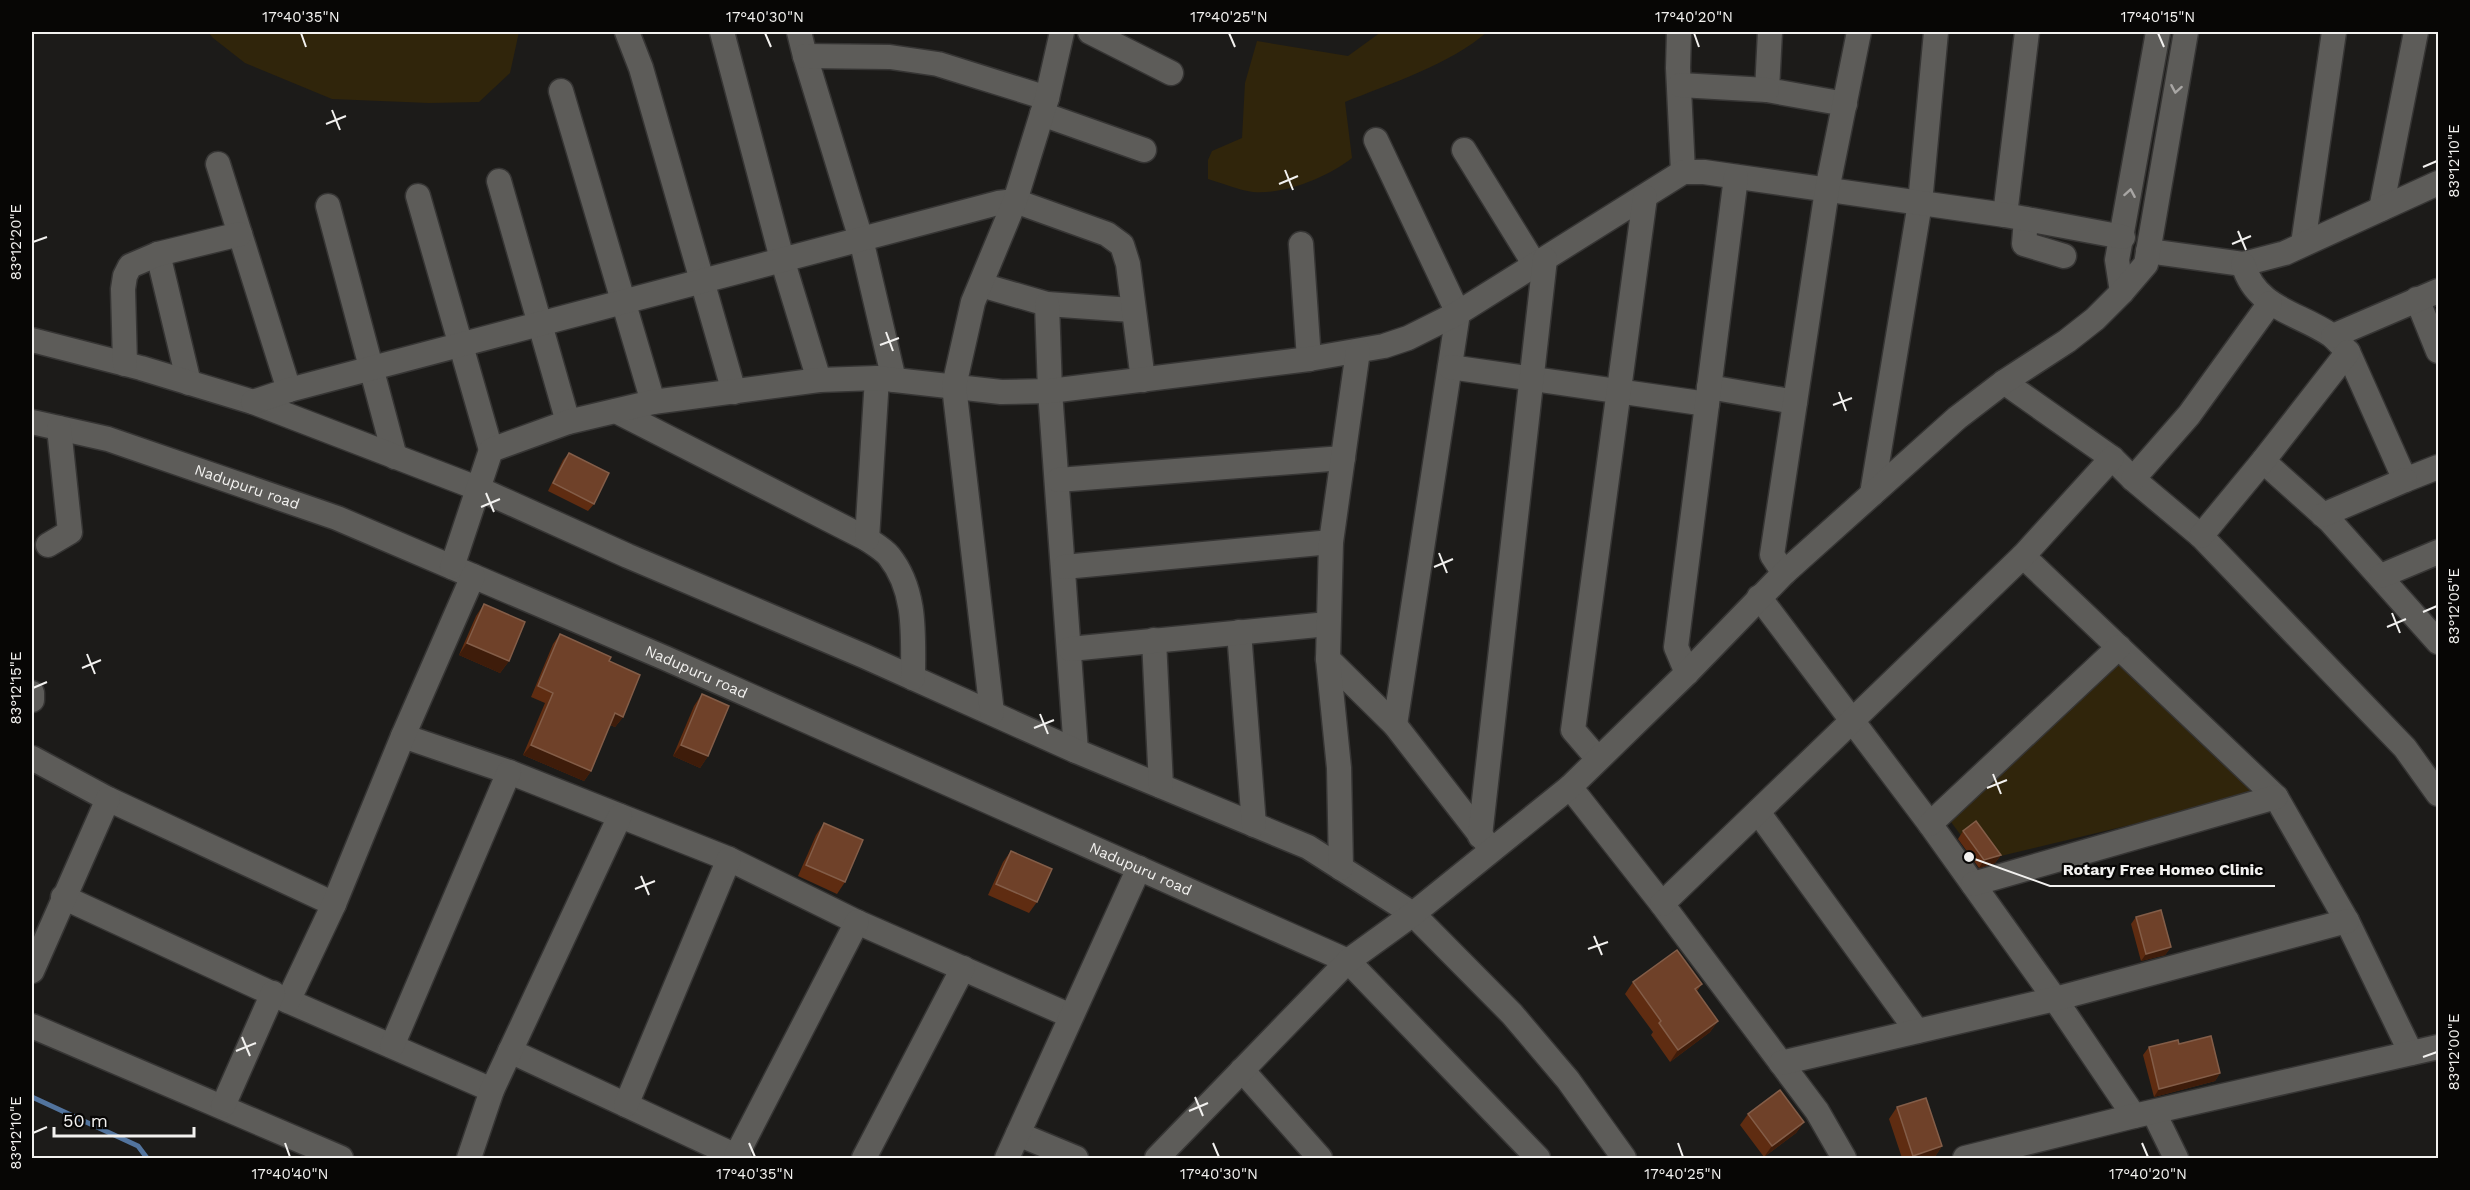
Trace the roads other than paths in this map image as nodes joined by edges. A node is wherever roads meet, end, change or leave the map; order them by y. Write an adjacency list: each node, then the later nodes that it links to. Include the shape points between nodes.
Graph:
1 (627, 32): 49 (street)
2 (723, 32): 46 (street)
3 (799, 32): 15 (street)
4 (1062, 32): 21 (street)
5 (1090, 32): 16 (street)
6 (1679, 32): 17 (street)
7 (1770, 32): 18 (street)
8 (1859, 32): 20 (street)
9 (1936, 32): 34 (street)
10 (2027, 32): 37 (street)
11 (2158, 32): 39 (street, one-way to 11)
12 (2186, 32): 43 (street, one-way to 43)
13 (2334, 32): 42 (street)
14 (2416, 32): 36 (street)
15 (805, 56): 21 (street, via 890,57 938,64); 40 (street)
16 (1171, 74)
17 (1680, 85): 18 (street); 26 (street)
18 (1767, 90): 20 (street)
19 (561, 92): 53 (street)
20 (1845, 104): 30 (street)
21 (1044, 106): 23 (street); 33 (street)
22 (1376, 140): 57 (street)
23 (1144, 150)
24 (1464, 150): 47 (street)
25 (218, 164): 38 (street)
26 (1683, 172): 27 (street); 32 (street)
27 (1736, 177): 30 (street); 79 (street)
28 (499, 181): 58 (street)
29 (2439, 183): 36 (street)
30 (1827, 190): 34 (street); 82 (street)
31 (418, 196): 60 (street)
32 (1645, 197): 47 (street); 78 (street)
33 (1015, 201): 40 (street); 50 (street); 56 (street, via 1107,234 1122,245 1128,264)
34 (1920, 203): 37 (street); 97 (street)
35 (328, 206): 67 (street)
36 (2381, 209): 42 (street)
37 (2015, 217): 39 (street); 45 (street, via 2024,244)
38 (240, 234): 44 (street); 75 (street)
39 (2123, 237): 51 (street, via 2117,260)
40 (861, 239): 46 (street); 68 (street)
41 (1301, 244): 64 (street)
42 (2303, 244): 48 (street)
43 (2148, 251): 48 (street); 51 (street, via 2146,264)
44 (158, 254): 65 (street, via 130,266 125,276); 72 (street)
45 (2064, 256)
46 (783, 259): 49 (street); 69 (street)
47 (1540, 262): 57 (street); 71 (street)
48 (2243, 264): 54 (street, via 2247,278)
49 (704, 281): 53 (street); 77 (street)
50 (981, 285): 55 (street); 74 (street, via 973,302)
51 (2122, 292): 73 (street, via 2067,341)
52 (2428, 295): 61 (street); 63 (street)
53 (622, 302): 58 (street); 81 (street)
54 (2270, 303): 61 (street); 93 (street, via 2189,415)
55 (1047, 304): 56 (street); 76 (street)
56 (1132, 310): 70 (street)
57 (1458, 313): 62 (street, via 1408,338); 66 (street)
58 (540, 323): 60 (street); 85 (street)
59 (32, 340): 65 (street)
60 (461, 344): 67 (street); 87 (street)
61 (2340, 344): 91 (street); 95 (street)
62 (1358, 351): 64 (street); 89 (street)
63 (2439, 351)
64 (1310, 359): 70 (street)
65 (125, 364): 72 (street)
66 (1450, 367): 71 (street); 123 (street)
67 (373, 368): 75 (street); 88 (street)
68 (886, 379): 69 (street); 74 (street); 100 (street)
69 (819, 380): 77 (street)
70 (1143, 380): 76 (street)
71 (1531, 381): 78 (street); 138 (street)
72 (189, 382): 80 (street)
73 (2004, 382): 90 (street); 97 (street)
74 (954, 386): 76 (street, via 1001,392); 121 (street)
75 (289, 390): 80 (street)
76 (1050, 391): 94 (street)
77 (734, 392): 81 (street)
78 (1619, 393): 79 (street); 127 (street, via 1573,730)
79 (1708, 395): 82 (street); 117 (street, via 1676,647)
80 (253, 402): 88 (street)
81 (653, 402): 83 (street)
82 (1795, 402): 107 (street, via 1772,555)
83 (616, 411): 85 (street); 100 (street)
84 (32, 422): 86 (street, Nadupuru road)
85 (568, 422): 87 (street)
86 (59, 428): 102 (street, via 70,532); 106 (street, Nadupuru road, via 108,439 337,518)
87 (491, 450): 96 (street)
88 (395, 457): 96 (street)
89 (1343, 458): 94 (street); 101 (street)
90 (2112, 458): 93 (street); 104 (street)
91 (2263, 461): 98 (street); 99 (street)
92 (2439, 467): 95 (street)
93 (2133, 479): 99 (street)
94 (1058, 480): 105 (street)
95 (2405, 480): 98 (street)
96 (477, 488): 106 (street); 118 (street)
97 (1872, 494): 107 (street)
98 (2323, 515): 108 (street)
99 (2201, 536): 131 (street, via 2405,748)
100 (867, 539): 118 (street, via 888,555 903,577 913,623)
101 (1331, 542): 105 (street); 110 (street)
102 (48, 545)
103 (2439, 552): 108 (street)
104 (2024, 556): 114 (street); 122 (street)
105 (1064, 567): 115 (street)
106 (463, 572): 124 (street); 140 (street, Nadupuru road)
107 (1784, 573): 109 (street)
108 (2381, 576): 113 (street)
109 (1760, 597): 117 (street); 122 (street)
110 (1329, 624): 111 (street); 116 (street)
111 (1239, 632): 112 (street); 137 (street)
112 (1154, 640): 115 (street); 129 (street)
113 (2439, 642)
114 (2119, 647): 132 (street); 136 (street)
115 (1070, 649): 125 (street)
116 (1328, 658): 123 (street); 141 (street, via 1339,768)
117 (1687, 673): 127 (street)
118 (913, 678): 121 (street)
119 (32, 693): 120 (street)
120 (32, 700)
121 (992, 713): 125 (street)
122 (1852, 722): 134 (street); 136 (street)
123 (1395, 725): 138 (street)
124 (403, 736): 128 (street); 144 (street)
125 (1076, 751): 129 (street)
126 (32, 759): 133 (street)
127 (1598, 759): 130 (street)
128 (509, 771): 135 (street); 157 (street)
129 (1161, 786): 137 (street)
130 (1570, 787): 138 (street); 145 (street)
131 (2439, 794)
132 (2276, 797): 142 (street); 147 (street)
133 (108, 799): 143 (street); 144 (street)
134 (1758, 812): 145 (street); 156 (street)
135 (620, 816): 139 (street); 159 (street)
136 (1930, 824): 142 (street)
137 (1254, 825): 141 (street, via 1308,847)
138 (1486, 843): 146 (street)
139 (729, 859): 148 (street); 164 (street)
140 (1138, 868): 149 (street, Nadupuru road); 154 (street)
141 (1341, 868): 146 (street)
142 (1973, 884): 153 (street)
143 (63, 897): 151 (street); 152 (street)
144 (334, 904): 152 (street)
145 (1662, 904): 161 (street)
146 (1413, 914): 149 (street); 178 (street, via 1512,1014 1568,1080)
147 (2347, 921): 153 (street); 160 (street)
148 (857, 922): 150 (street); 169 (street)
149 (1348, 961): 162 (street); 177 (street)
150 (963, 968): 154 (street); 172 (street)
151 (32, 971)
152 (280, 997): 157 (street); 165 (street)
153 (2055, 999): 156 (street); 166 (street)
154 (1071, 1016): 167 (street)
155 (32, 1026): 165 (street)
156 (1917, 1031): 161 (street)
157 (392, 1046): 163 (street)
158 (2439, 1047): 160 (street)
159 (510, 1051): 163 (street); 164 (street)
160 (2411, 1053): 166 (street)
161 (1781, 1063): 179 (street, via 1817,1111)
162 (1242, 1070): 175 (street); 176 (street)
163 (492, 1090): 171 (street)
164 (626, 1105): 169 (street)
165 (223, 1107): 170 (street)
166 (2144, 1114): 168 (street); 181 (street)
167 (1018, 1134): 173 (street); 174 (street)
168 (2001, 1154): 180 (street)
169 (738, 1157)
170 (341, 1158)
171 (469, 1158)
172 (864, 1158)
173 (1007, 1158)
174 (1076, 1158)
175 (1157, 1158)
176 (1320, 1158)
177 (1538, 1158)
178 (1624, 1158)
179 (1844, 1158)
180 (1965, 1158)
181 (2176, 1158)

